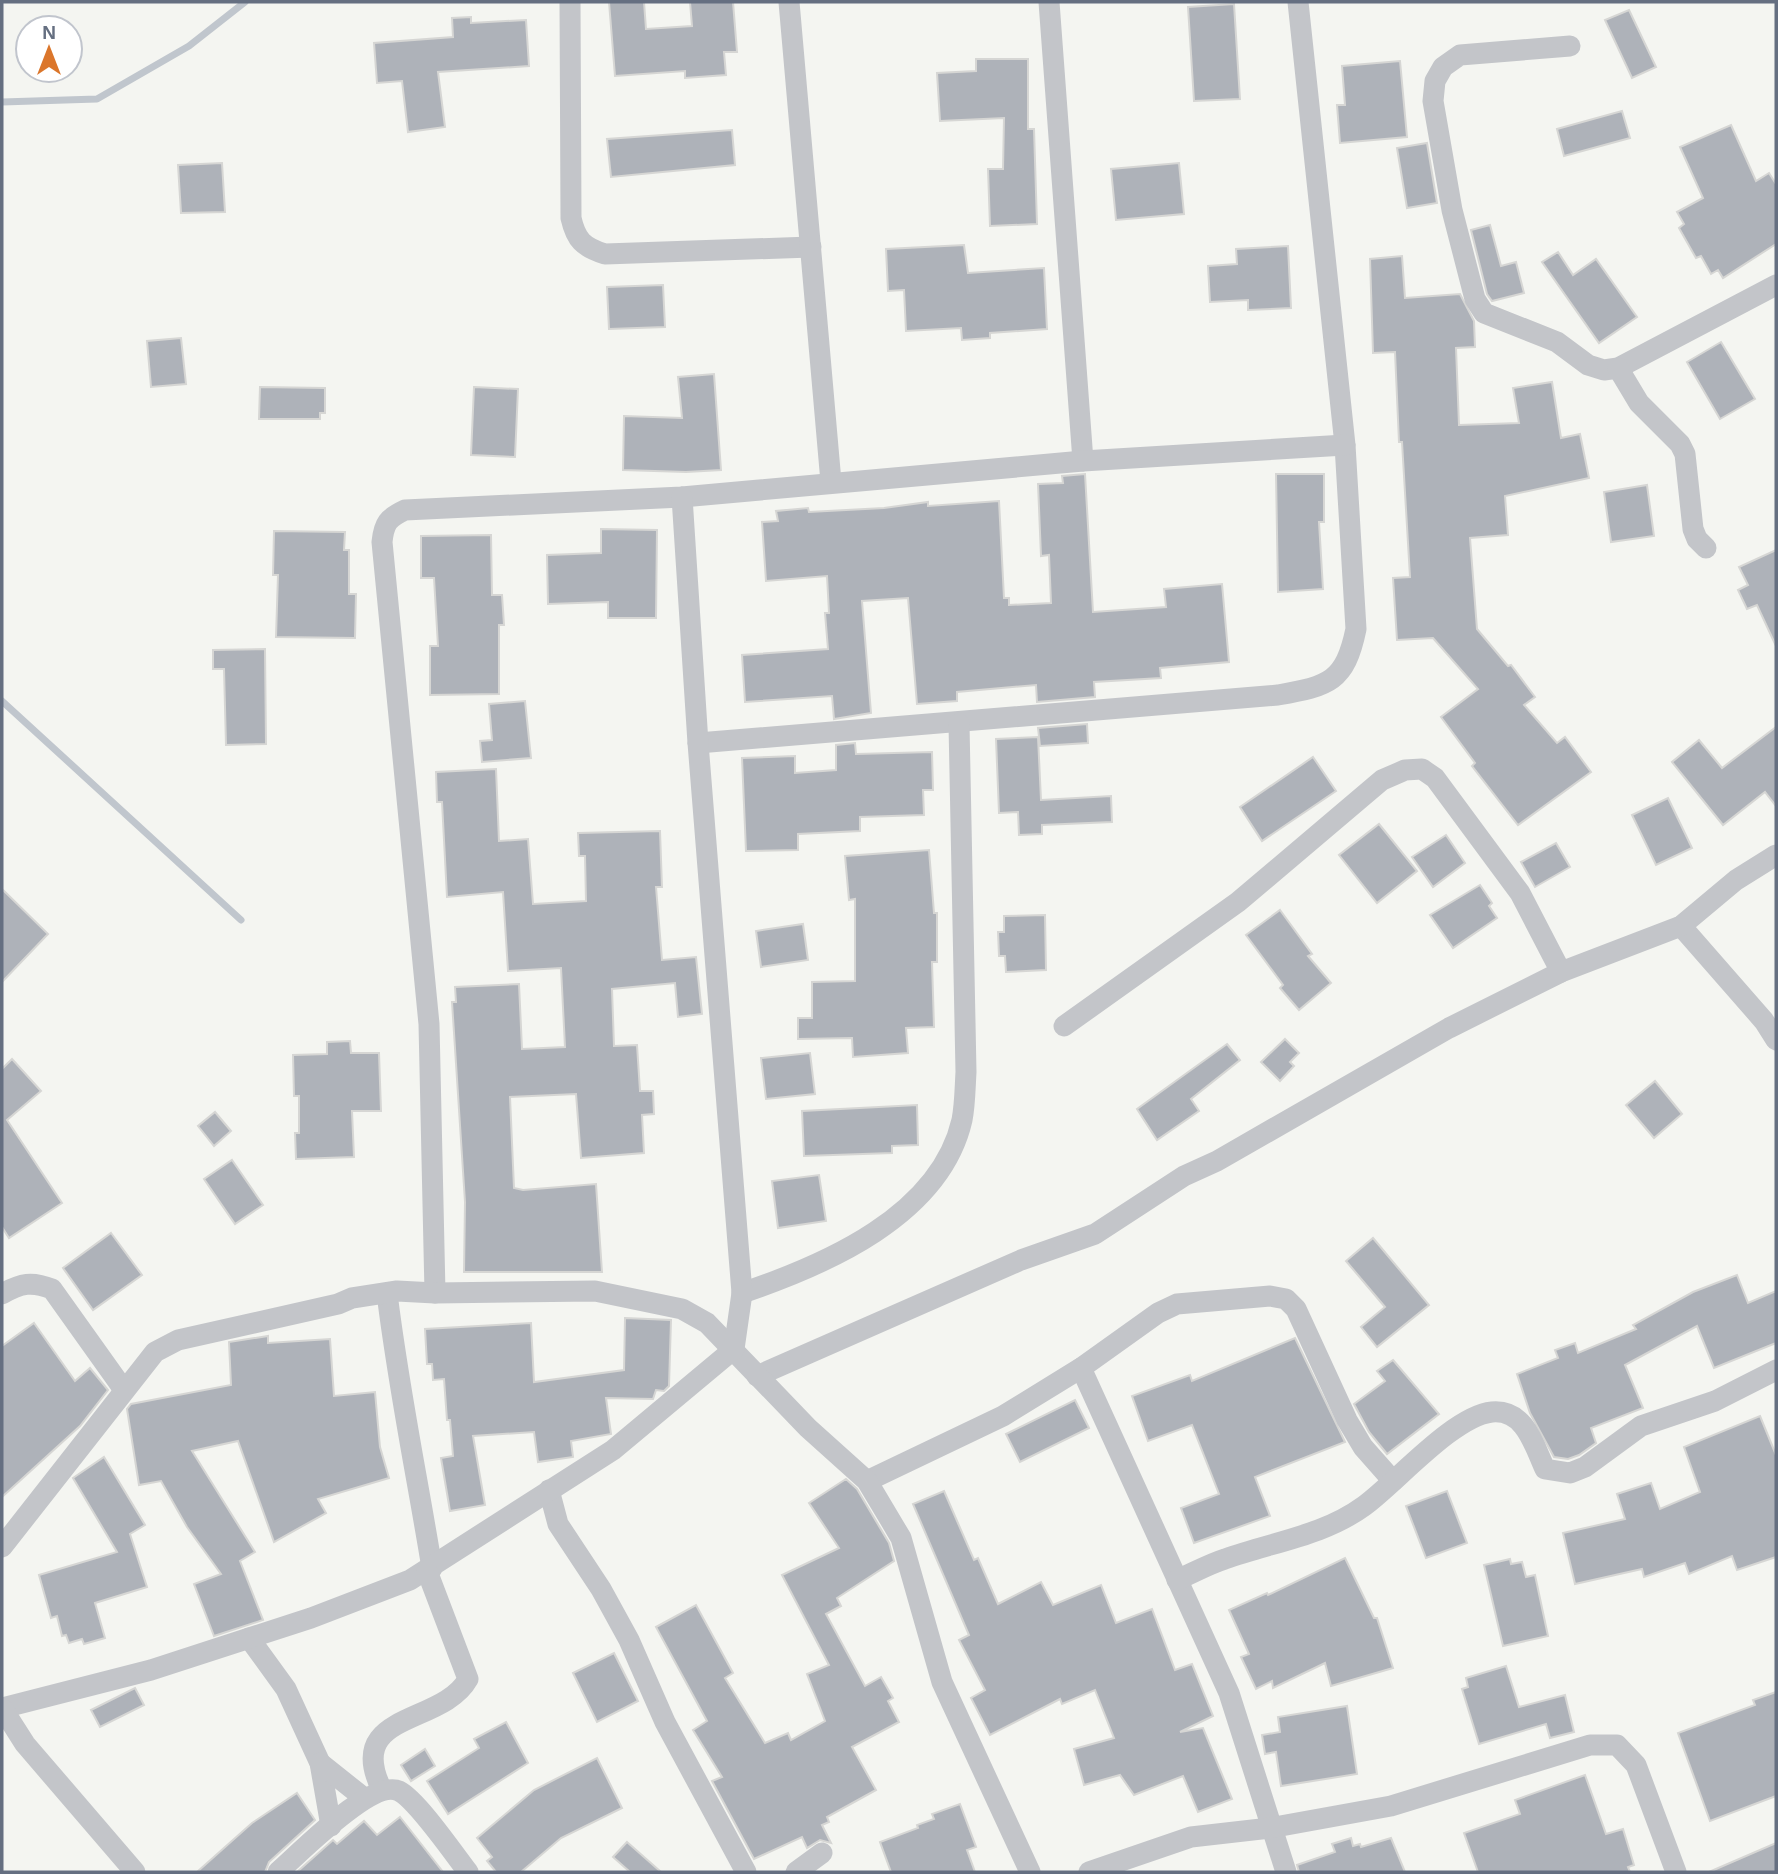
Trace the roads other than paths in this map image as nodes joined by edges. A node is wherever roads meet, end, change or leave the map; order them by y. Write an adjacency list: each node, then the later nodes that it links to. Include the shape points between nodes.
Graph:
1 (570, 2): 6 (street, via 570,218 576,238 588,249 605,254)
2 (789, 2): 6 (street)
3 (1049, 2): 10 (street)
4 (1298, 2): 9 (street)
5 (1570, 46): 8 (street, via 1460,55 1443,67 1435,81 1433,101 1452,210 1475,299 1484,313 1557,342 1588,365)
6 (811, 247): 11 (street)
7 (1776, 285): 8 (street)
8 (1618, 368): 13 (street, via 1639,403 1680,443 1693,529)
9 (1345, 445): 10 (street); 14 (street, via 1356,629 1350,658 1335,678 1312,689 1278,695)
10 (1083, 461): 11 (street)
11 (831, 482): 12 (street)
12 (682, 497): 15 (street); 22 (street, via 405,510 383,526 429,1024)
13 (1706, 548)
14 (959, 724): 15 (street); 23 (street, via 966,1072 962,1121 946,1159 921,1192 882,1228 800,1273)
15 (698, 743): 23 (street)
16 (1776, 855): 17 (street, via 1707,901)
17 (1681, 926): 18 (street); 20 (street, via 1764,1020)
18 (1561, 972): 19 (street, via 1520,893 1451,799 1422,769 1382,780 1238,902); 28 (street, via 1333,1092 1184,1176 1095,1234 1021,1260)
19 (1064, 1026)
20 (1776, 1040)
21 (387, 1293): 22 (street); 29 (street, via 178,1340 155,1352); 34 (street, via 393,1358 405,1404)
22 (435, 1293): 25 (street, via 612,1293 682,1309 707,1323)
23 (742, 1293): 25 (street)
24 (2, 1294): 29 (street, via 35,1283 52,1289)
25 (734, 1349): 28 (street); 32 (street, via 613,1450)
26 (1081, 1368): 30 (street, via 992,1421); 31 (street, via 1177,1304 1270,1296 1286,1299 1296,1309 1363,1447); 35 (street)
27 (1776, 1370): 31 (street, via 1715,1401 1641,1426 1570,1473 1545,1469 1524,1424 1511,1415 1492,1412 1472,1418 1443,1438)
28 (757, 1376): 30 (street)
29 (124, 1390): 33 (street)
30 (867, 1481): 48 (street, via 901,1538 942,1682)
31 (1394, 1481): 35 (street, via 1340,1522 1223,1559)
32 (548, 1490): 34 (street); 46 (street, via 558,1524 607,1599 665,1722)
33 (2, 1547)
34 (430, 1570): 36 (street); 39 (street, via 468,1679 460,1693 379,1738 371,1753)
35 (1177, 1580): 41 (street, via 1229,1693)
36 (249, 1638): 37 (street, via 151,1670); 38 (street, via 286,1689)
37 (2, 1708): 43 (street, via 25,1744)
38 (320, 1763): 39 (street); 40 (street)
39 (373, 1794): 40 (street); 45 (street, via 397,1790 410,1800)
40 (331, 1826): 44 (street)
41 (1270, 1828): 49 (street, via 1191,1837); 50 (street); 51 (street, via 1391,1806 1590,1745 1617,1745 1636,1765)
42 (822, 1853): 47 (street)
43 (135, 1872)
44 (278, 1872)
45 (468, 1872)
46 (746, 1872)
47 (796, 1872)
48 (1030, 1872)
49 (1089, 1872)
50 (1286, 1872)
51 (1675, 1872)

